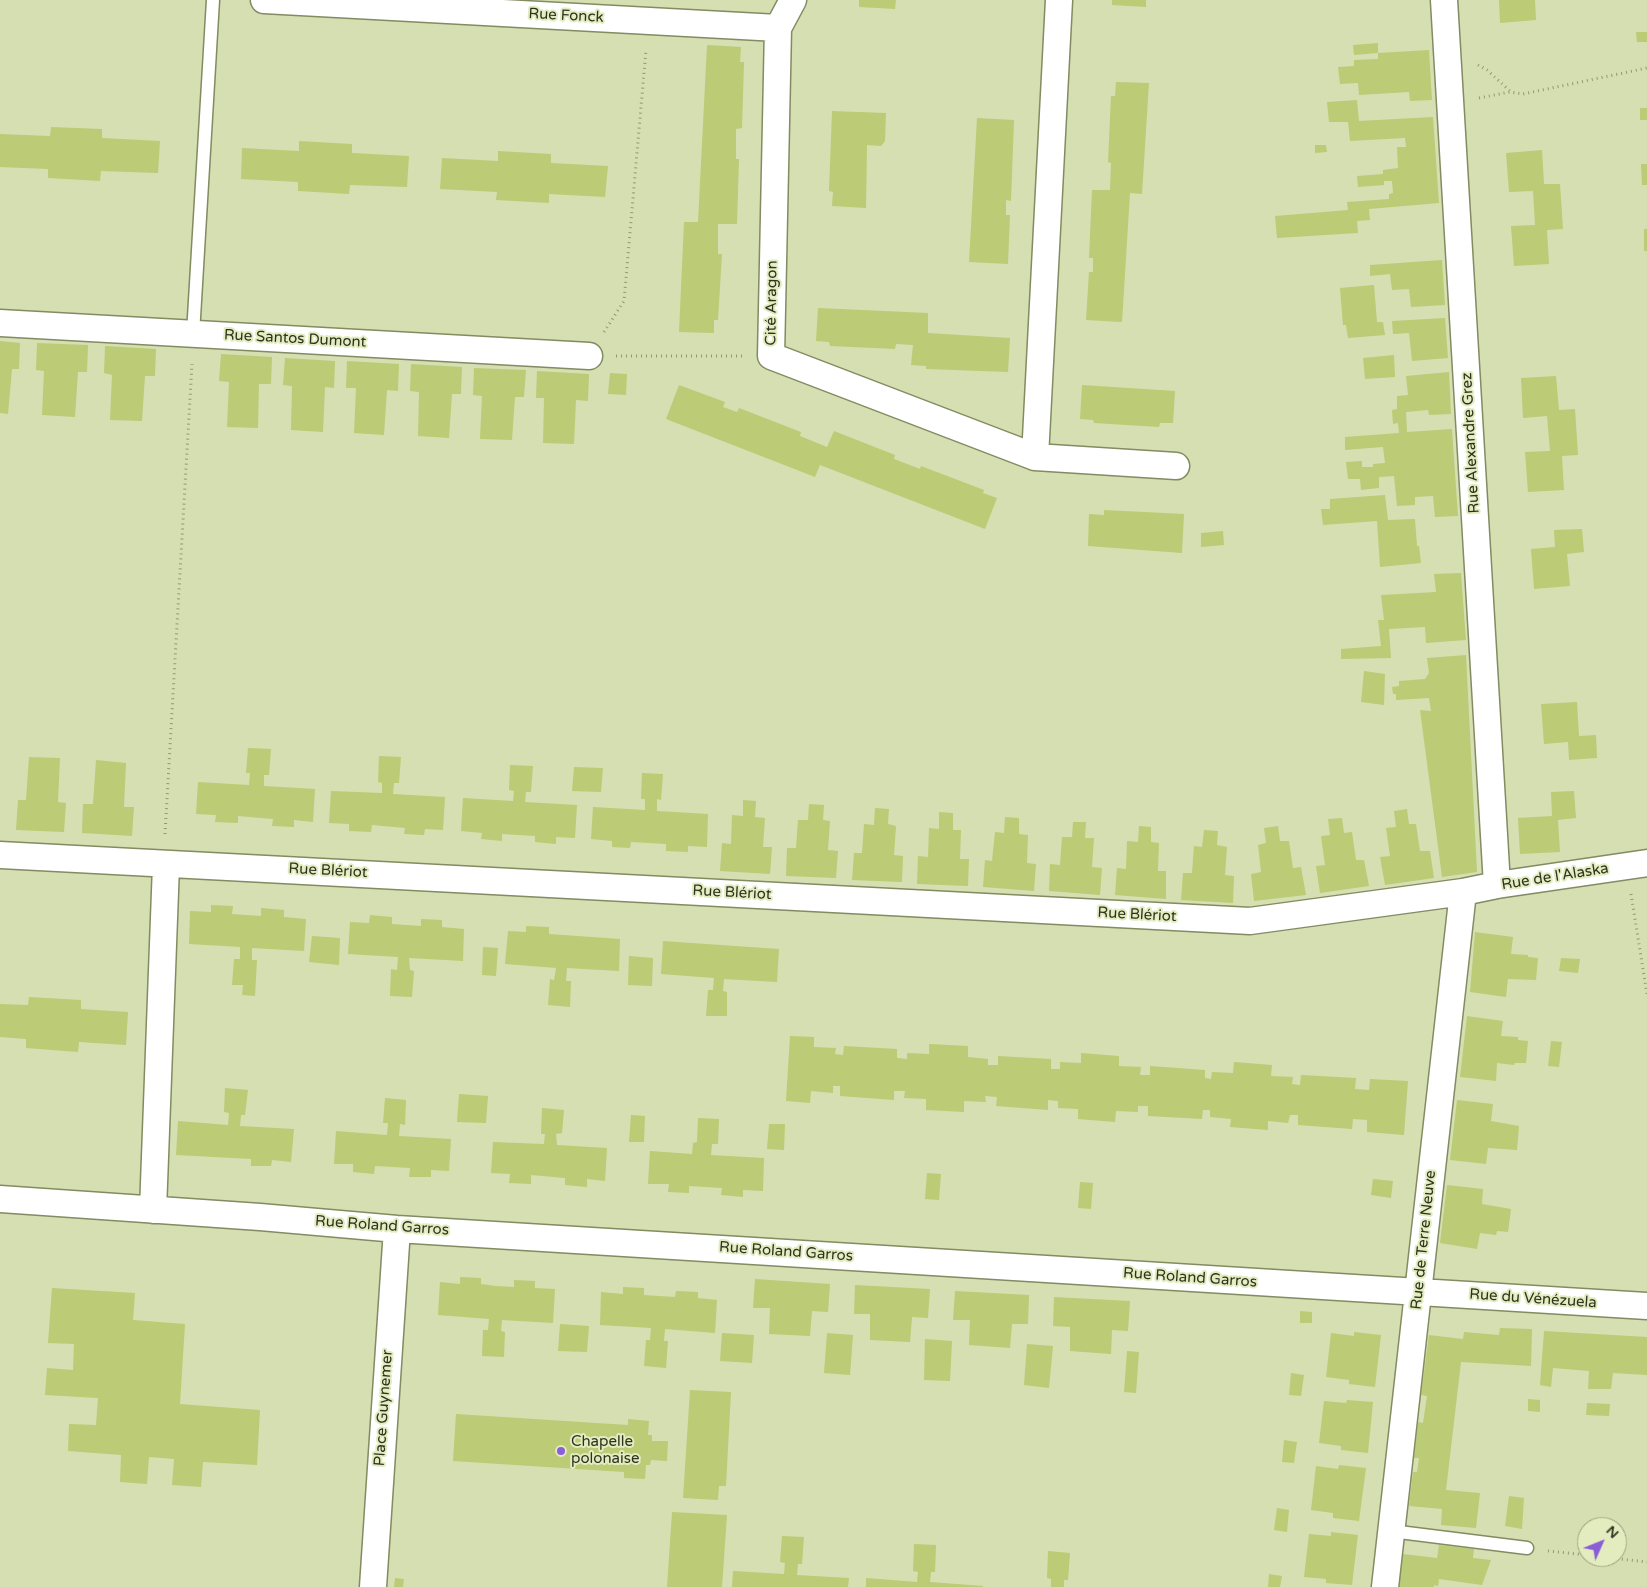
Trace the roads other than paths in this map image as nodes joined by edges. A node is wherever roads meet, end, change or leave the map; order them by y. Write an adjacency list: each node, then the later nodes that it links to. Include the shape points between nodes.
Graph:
1 (213, 0): 8 (lane)
2 (264, 0): 6 (street, Rue Fonck)
3 (793, 0): 6 (street)
4 (1059, 0): 10 (street)
5 (1444, 0): 15 (street, Rue Alexandre Grez)
6 (778, 28): 10 (street, Cité Aragon, via 771,356)
7 (0, 324): 8 (street, Rue Santos Dumont)
8 (193, 334): 9 (street, Rue Santos Dumont)
9 (589, 356)
10 (1035, 457): 11 (street, Cité Aragon)
11 (1176, 466)
12 (0, 855): 13 (street, Rue Blériot)
13 (166, 865): 16 (street, Rue Blériot, via 200,864 1250,921); 18 (street)
14 (1637, 865): 15 (street, Rue de l'Alaska)
15 (1497, 885): 16 (street, Rue de l'Alaska)
16 (1463, 892): 20 (street, Rue de Terre Neuve)
17 (0, 1199): 18 (street, Rue Roland Garros)
18 (153, 1210): 19 (street, Rue Roland Garros)
19 (397, 1229): 20 (street, Rue Roland Garros); 24 (street, Place Guynemer)
20 (1418, 1292): 21 (street, Rue du Vénézuela); 22 (street, Rue de Terre Neuve)
21 (1647, 1306)
22 (1392, 1531): 23 (lane); 25 (street, Rue de Terre Neuve)
23 (1527, 1548)
24 (373, 1587)
25 (1385, 1587)

